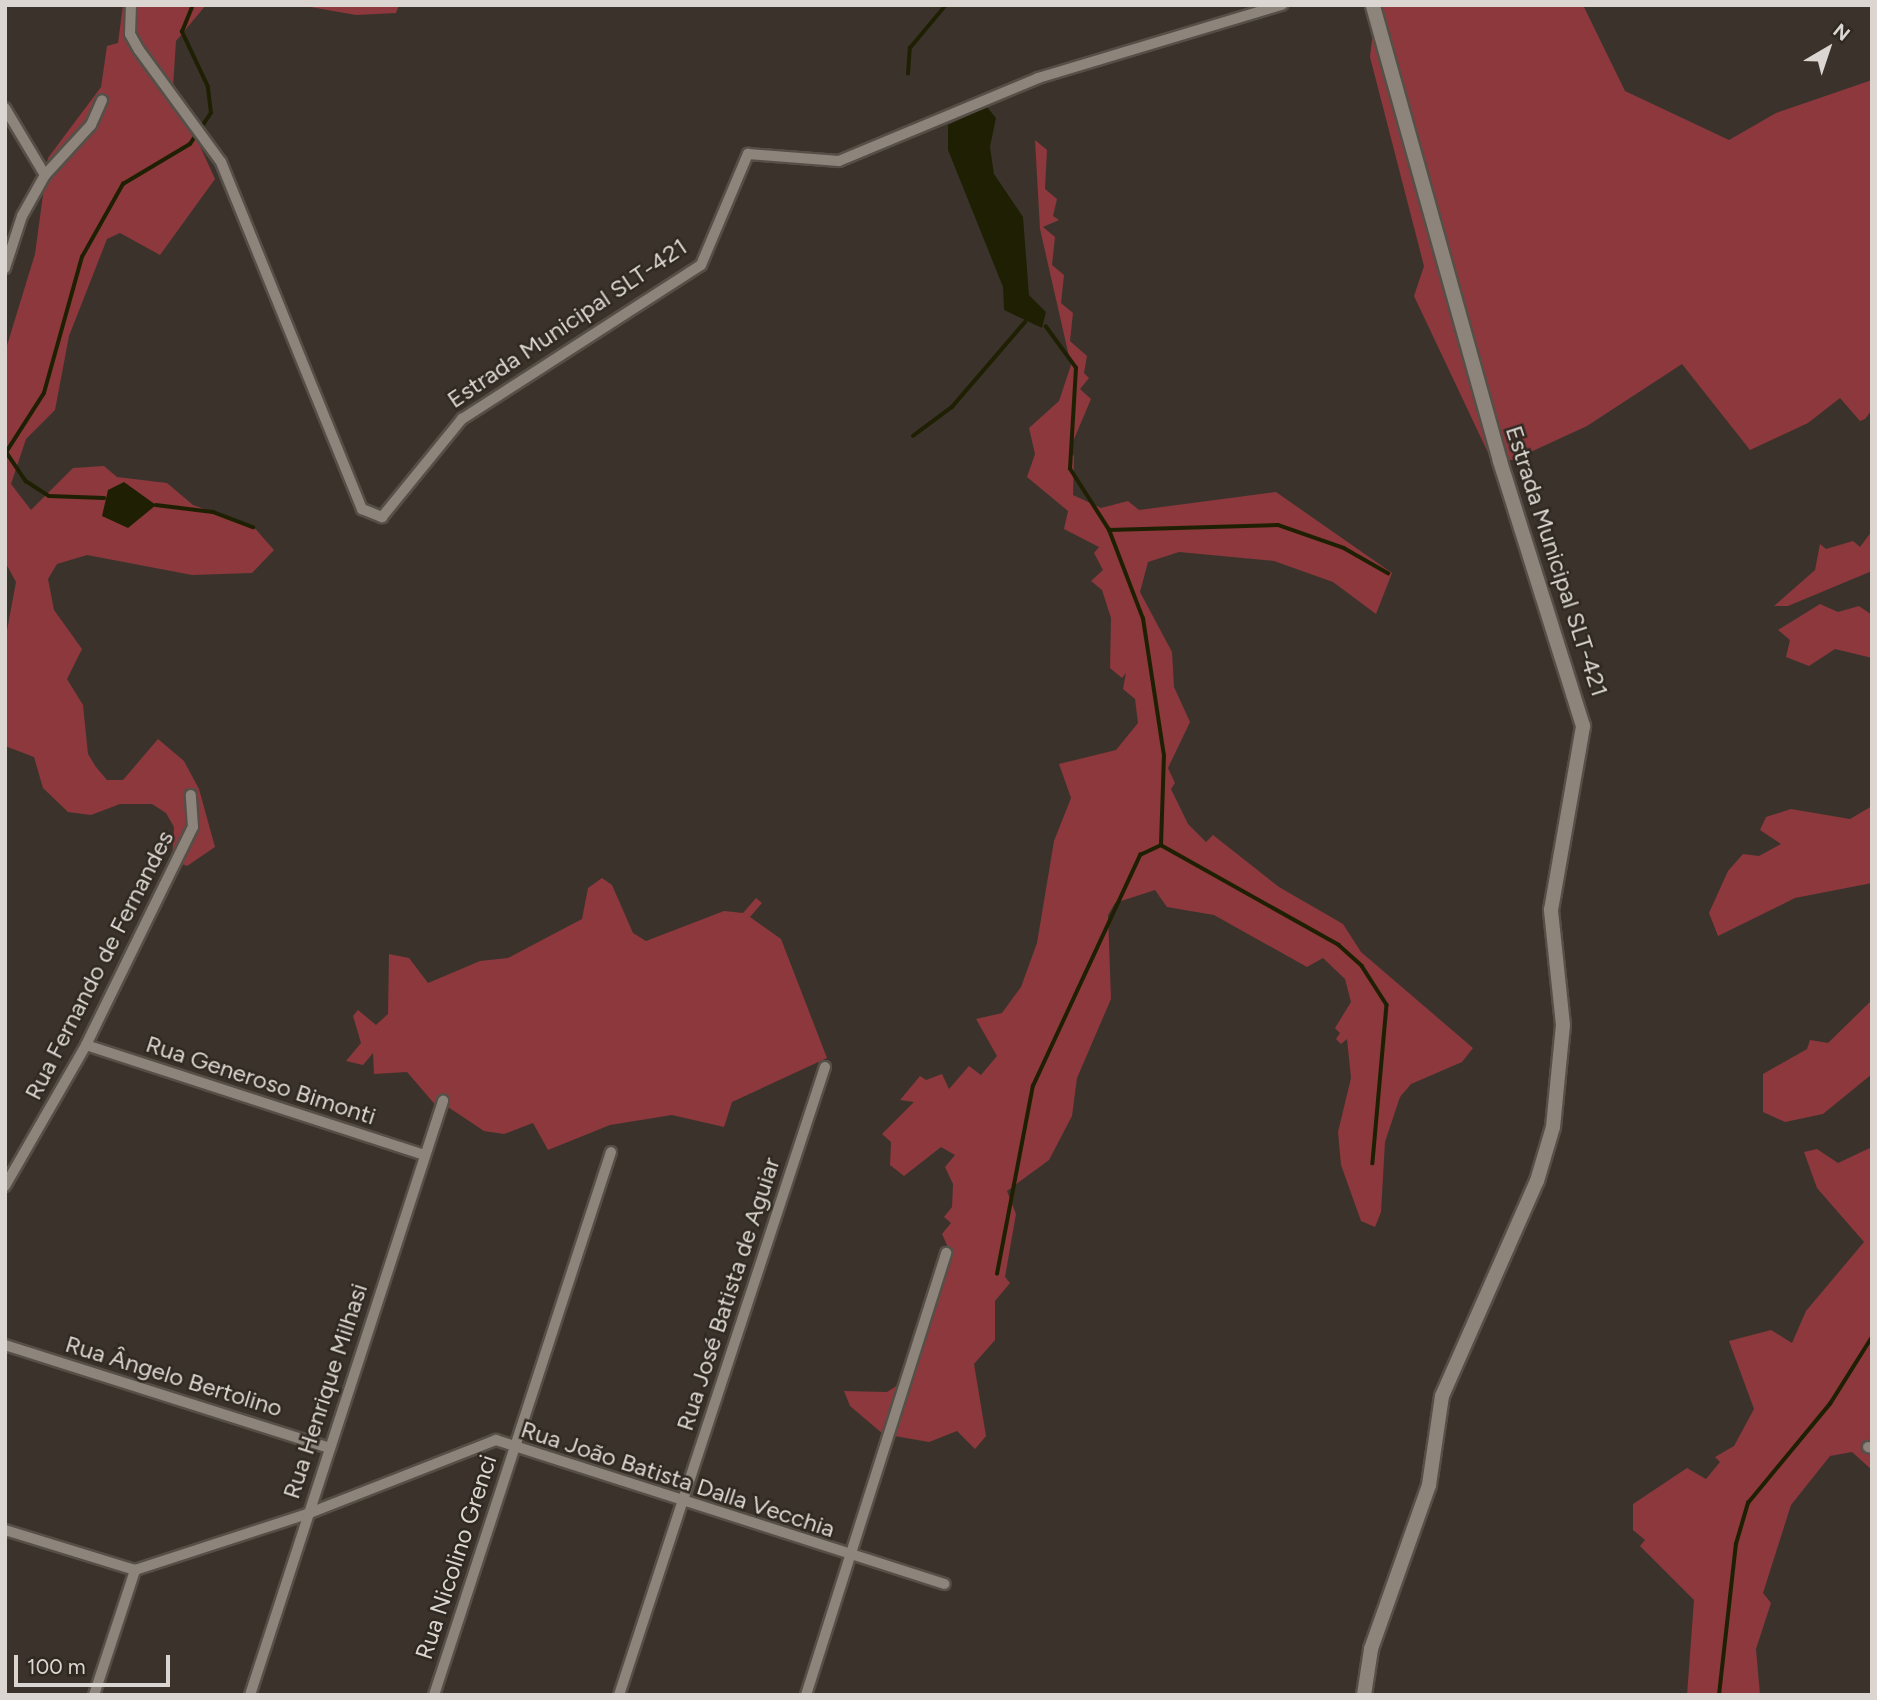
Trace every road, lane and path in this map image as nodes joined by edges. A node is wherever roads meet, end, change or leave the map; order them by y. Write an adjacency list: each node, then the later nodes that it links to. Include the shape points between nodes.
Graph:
1 (131, 5): 2 (street, Estrada Municipal SLT-421, via 130,21 139,50 221,162 362,509 382,517 462,419 701,265 748,154 838,161 1038,78)
2 (1282, 5)
3 (1373, 5): 30 (street, Estrada Municipal SLT-421, via 1500,461 1583,726 1550,910 1563,1025 1553,1127 1537,1181 1445,1386 1429,1485 1371,1649)
4 (102, 100): 6 (street, via 91,125)
5 (5, 108): 6 (street)
6 (45, 175): 7 (street, via 22,216)
7 (5, 268)
8 (191, 795): 9 (street, Rua Fernando de Fernandes, via 193,827)
9 (86, 1045): 13 (street, Rua Generoso Bimonti); 14 (street, Rua Fernando de Fernandes)
10 (825, 1067): 19 (street, Rua José Batista de Aguiar)
11 (443, 1101): 13 (street, Rua Henrique Milhasi)
12 (611, 1152): 17 (street, Rua Nicolino Grenci)
13 (424, 1155): 18 (street, Rua Henrique Milhasi)
14 (5, 1186)
15 (946, 1252): 22 (street)
16 (5, 1345): 18 (street, Rua Ângelo Bertolino)
17 (513, 1446): 19 (street, Rua João Batista Dalla Vecchia); 20 (street, Rua João Batista Dalla Vecchia, via 478,1443); 27 (street, Rua Nicolino Grenci)
18 (330, 1448): 20 (street, Rua Henrique Milhasi)
19 (682, 1501): 22 (street, Rua João Batista Dalla Vecchia); 28 (street, Rua José Batista de Aguiar)
20 (307, 1514): 23 (street, Rua João Batista Dalla Vecchia); 26 (street, Rua Henrique Milhasi)
21 (5, 1530): 23 (street)
22 (849, 1558): 24 (street, Rua João Batista Dalla Vecchia); 29 (street)
23 (135, 1570): 25 (street)
24 (944, 1584)
25 (94, 1695)
26 (250, 1695)
27 (434, 1695)
28 (619, 1695)
29 (806, 1695)
30 (1364, 1695)

